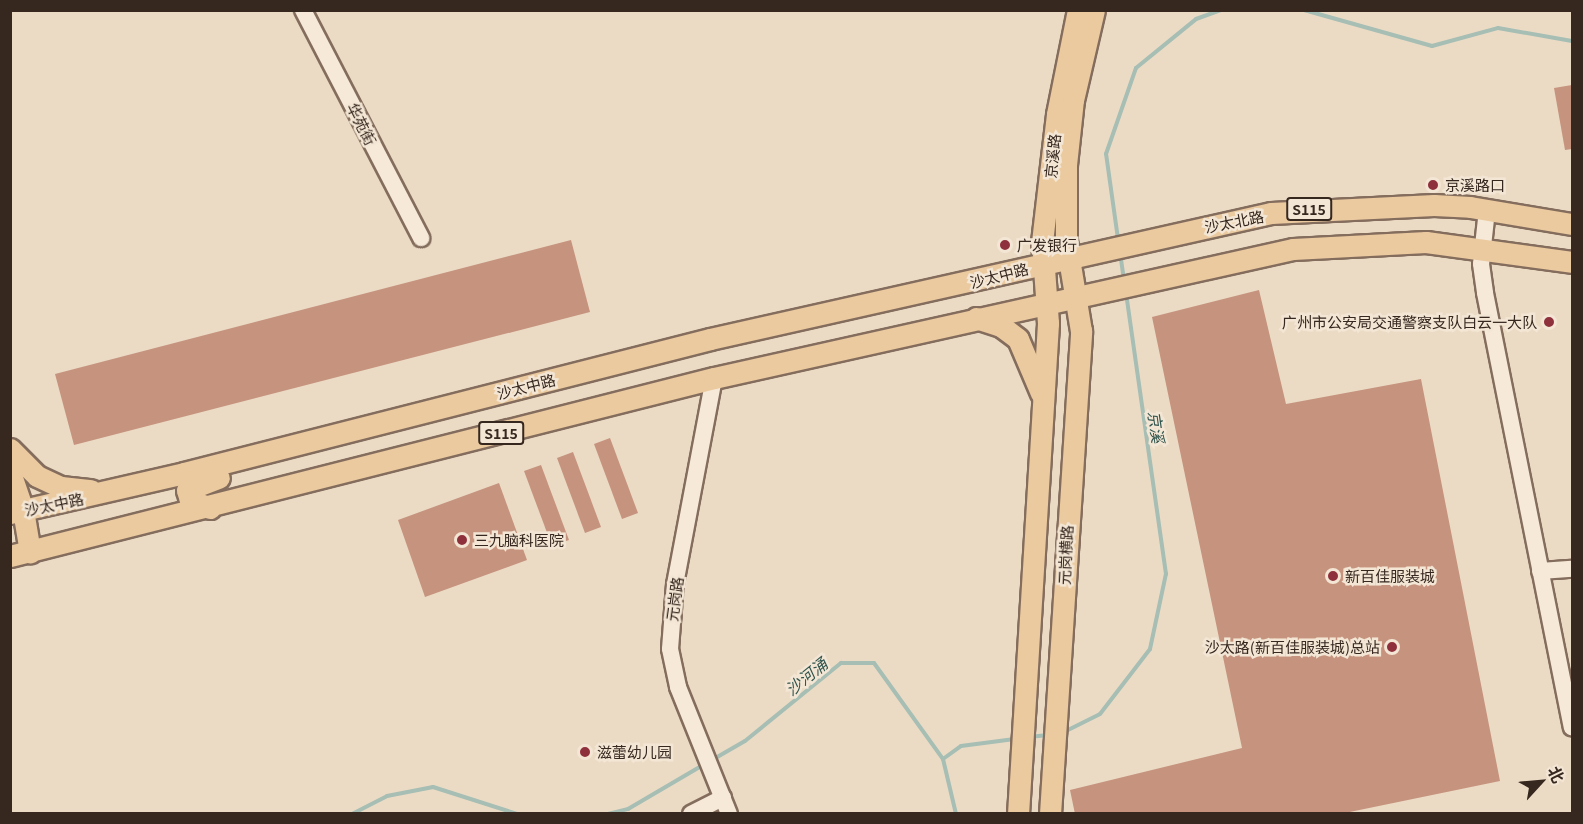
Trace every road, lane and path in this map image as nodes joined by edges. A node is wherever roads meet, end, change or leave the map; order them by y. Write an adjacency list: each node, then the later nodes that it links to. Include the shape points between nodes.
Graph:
1 (303, 10): 6 (street, 华苑街)
2 (1078, 10): 10 (main road, 京溪路, via 1057,114)
3 (1094, 10): 8 (main road, 京溪路, via 1069,128)
4 (1487, 210): 5 (main road, 沙太北路 / S115); 7 (street); 8 (main road, 沙太北路 / S115, via 1401,205 1305,210)
5 (1572, 225)
6 (421, 238)
7 (1482, 248): 9 (main road, S115); 11 (main road, S115, via 1426,242 1357,242 1293,249); 26 (street, via 1494,349)
8 (1069, 258): 10 (main road, 沙太北路); 11 (main road, 京溪路)
9 (1572, 262)
10 (1042, 264): 12 (main road, 京溪路); 17 (main road, 沙太中路, via 710,339)
11 (1076, 297): 12 (main road, S115); 22 (main road, 元岗横路, via 1081,331)
12 (1047, 304): 13 (main road, S115); 15 (main road)
13 (974, 317): 14 (main road, S115); 15 (main road, via 1001,326 1018,339)
14 (714, 378): 21 (main road, S115); 28 (street, 元岗路, via 670,628 678,687)
15 (1044, 402): 19 (main road)
16 (10, 449): 20 (main road, via 27,468 50,483)
17 (254, 455): 20 (main road, 沙太中路); 21 (main road, via 233,474 187,490 190,500)
18 (10, 472): 23 (main road)
19 (1037, 473): 22 (main road, via 1048,465 1059,467); 30 (main road)
20 (109, 492): 23 (main road, 沙太中路)
21 (210, 508): 24 (main road, S115)
22 (1068, 510): 31 (main road, 元岗横路)
23 (15, 514): 24 (main road)
24 (20, 554)
25 (1572, 569): 26 (street)
26 (1540, 571): 27 (street)
27 (1572, 727)
28 (723, 799): 29 (street)
29 (691, 813)
30 (1018, 813)
31 (1050, 813)

